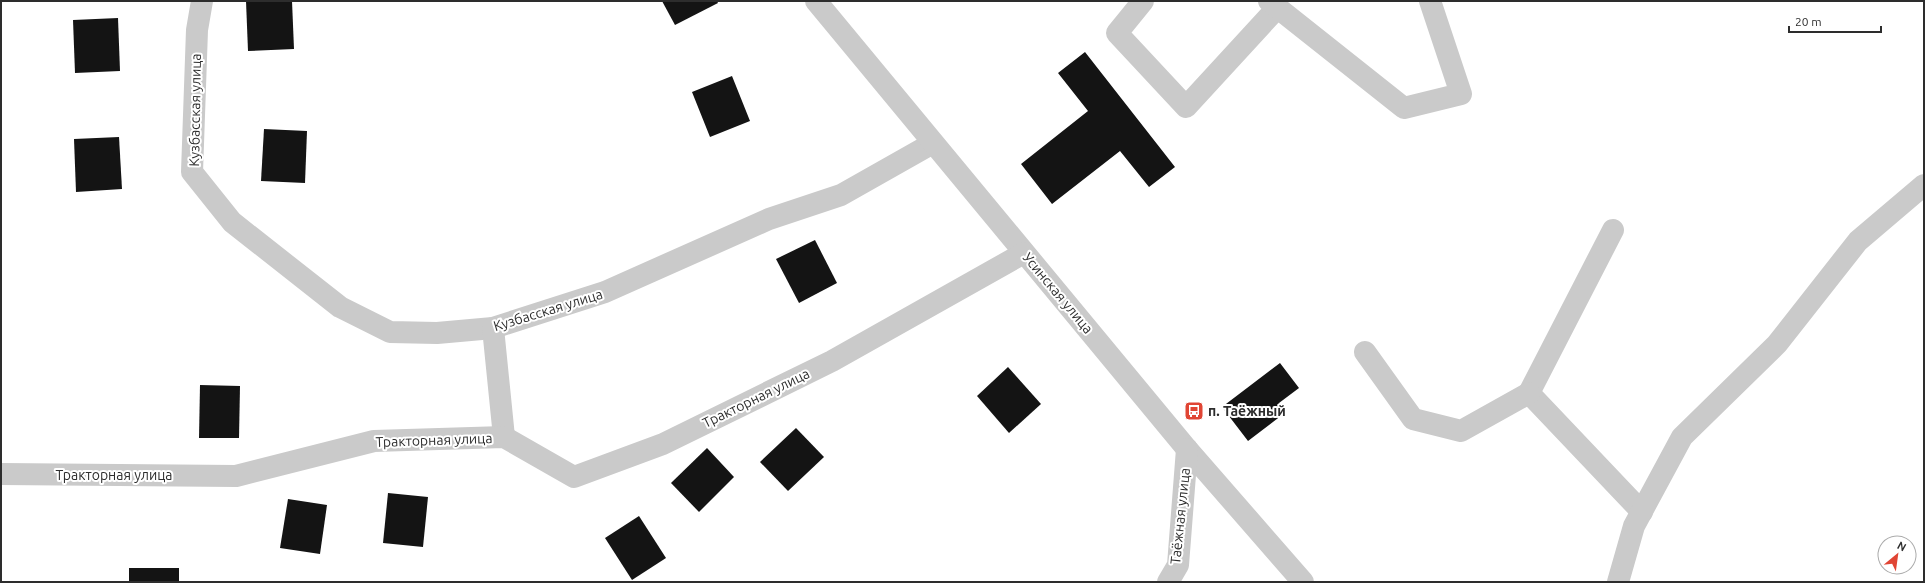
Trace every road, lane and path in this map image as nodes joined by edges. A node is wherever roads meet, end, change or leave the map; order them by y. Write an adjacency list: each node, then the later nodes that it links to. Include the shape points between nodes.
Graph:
1 (202, 1): 10 (street, Кузбасская улица, via 197,38 192,172 232,222 340,307 390,332 436,333)
2 (816, 1): 6 (street, Усинская улица)
3 (1143, 1): 5 (street, via 1117,33 1186,107)
4 (1430, 1): 5 (street, via 1461,94 1404,108)
5 (1273, 5)
6 (933, 143): 9 (street, Усинская улица); 10 (street, Кузбасская улица, via 841,195 769,219 605,292)
7 (1924, 186): 16 (street, via 1858,242 1777,344 1682,437)
8 (1613, 230): 12 (street)
9 (1024, 253): 13 (street, Тракторная улица, via 825,364 663,444 574,476); 14 (street, Усинская улица)
10 (493, 328): 13 (street)
11 (1365, 352): 12 (street, via 1414,420 1461,431)
12 (1529, 393): 16 (street)
13 (504, 437): 15 (street, Тракторная улица, via 374,441 236,476)
14 (1187, 449): 17 (street, Таёжная улица, via 1178,565); 18 (street, Усинская улица)
15 (1, 474)
16 (1642, 512): 19 (street, via 1634,526)
17 (1168, 582)
18 (1303, 582)
19 (1618, 582)

